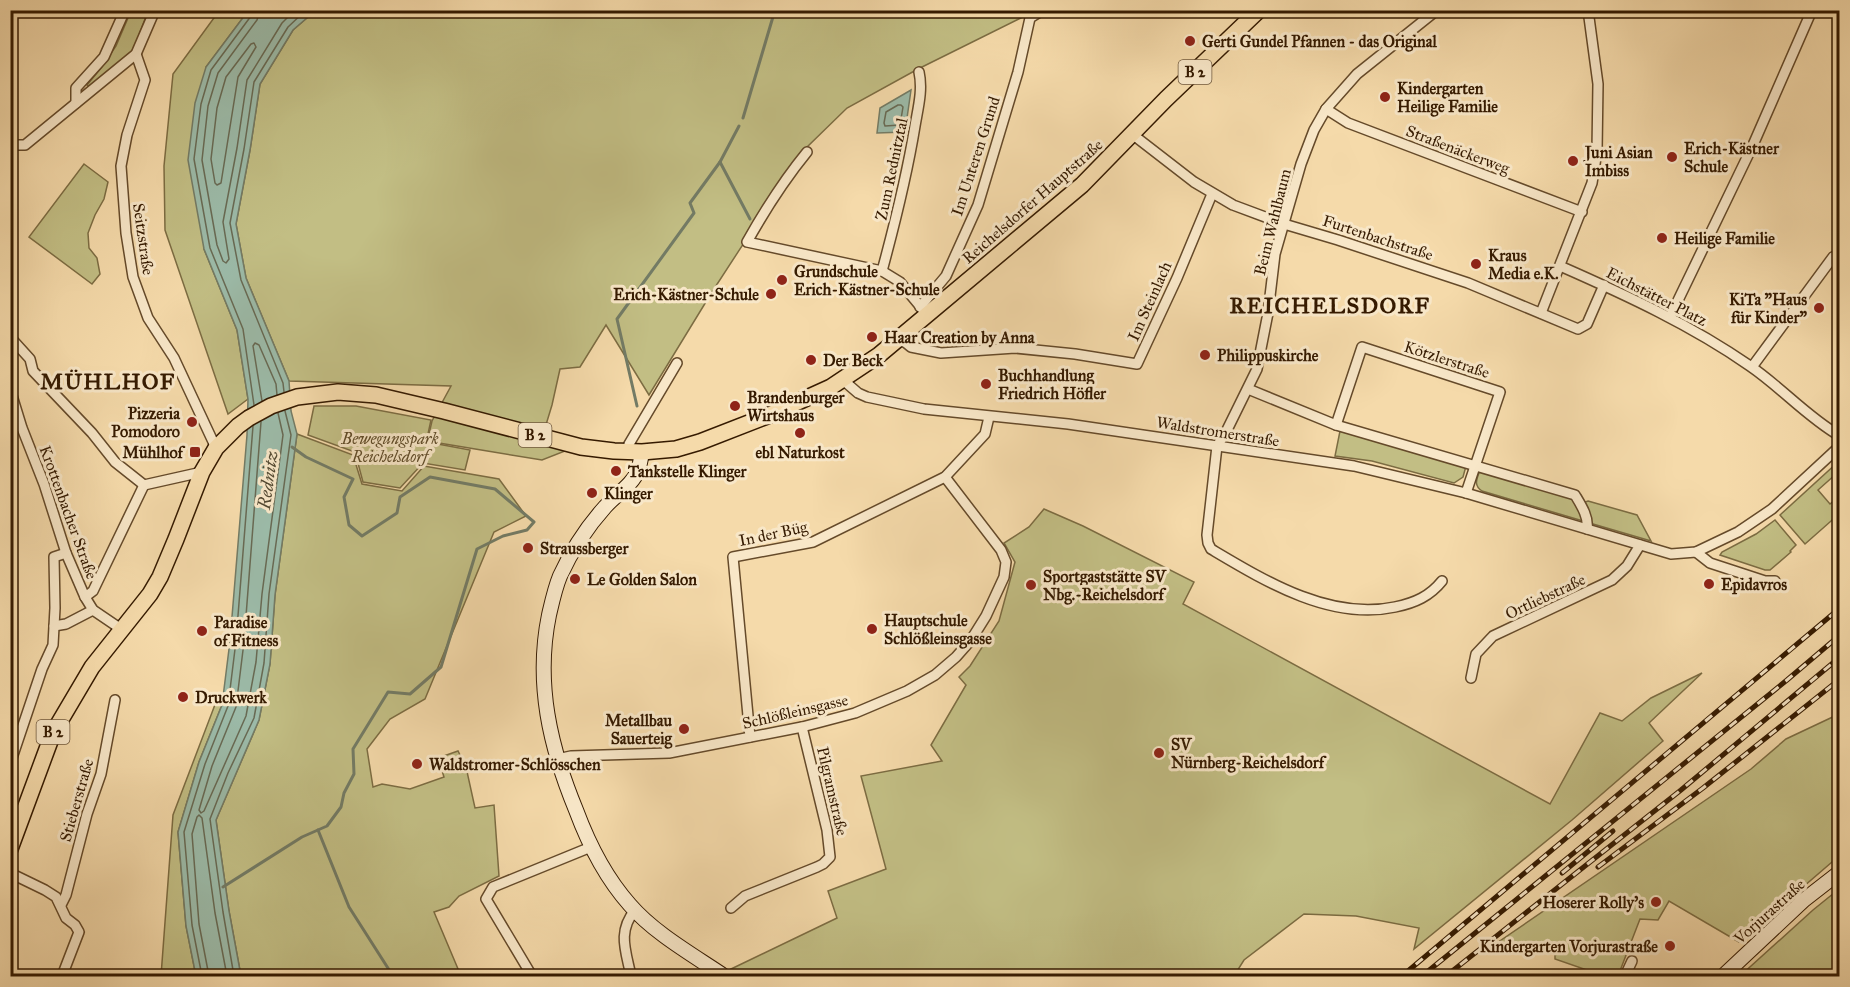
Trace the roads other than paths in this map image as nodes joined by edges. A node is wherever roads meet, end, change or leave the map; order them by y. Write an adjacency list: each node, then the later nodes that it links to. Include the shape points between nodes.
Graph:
1 (125, 10): 10 (street, via 104,57 76,88)
2 (155, 10): 8 (street)
3 (1043, 10): 22 (street, Im Unteren Grund, via 1030,18 978,205 946,276)
4 (1259, 10): 12 (main road, Reichelsdorfer Hauptstraße / B 2)
5 (1437, 10): 11 (street, Beim Wahlbaum, via 1371,61)
6 (1588, 10): 16 (street, via 1598,84 1599,131 1592,183)
7 (1812, 10): 24 (street, via 1753,145)
8 (136, 54): 10 (street); 36 (street, Seitzstraße, via 145,80 121,166 133,277 148,318)
9 (919, 72): 20 (street, Zum Rednitztal, via 922,84 913,140)
10 (76, 103): 13 (street, via 25,145)
11 (1326, 109): 16 (street, Straßenäckerweg, via 1348,123); 17 (street, Beim Wahlbaum, via 1307,147)
12 (1132, 134): 15 (street, Furtenbachstraße); 22 (main road, Reichelsdorfer Hauptstraße / B 2, via 1082,185)
13 (10, 145)
14 (807, 152): 20 (street, via 771,199 747,242)
15 (1212, 194): 17 (street, Furtenbachstraße); 26 (street, Im Steinlach, via 1137,364 1015,348 941,353 911,347)
16 (1582, 212): 19 (street)
17 (1284, 224): 23 (street, Furtenbachstraße, via 1484,288); 30 (street, Beim Wahlbaum, via 1275,254 1257,369)
18 (1839, 254): 28 (street)
19 (1560, 266): 21 (street, Eichstätter Platz); 23 (street)
20 (882, 271): 22 (street, via 900,282)
21 (1604, 285): 23 (street, Furtenbachstraße, via 1587,324 1578,329); 24 (street, Eichstätter Platz)
22 (924, 311): 26 (main road, Reichelsdorfer Hauptstraße / B 2)
23 (1541, 313)
24 (1670, 317): 28 (street, Eichstätter Platz)
25 (10, 337): 43 (street, via 30,359 33,371 115,462)
26 (900, 338): 29 (main road, Reichelsdorfer Hauptstraße / B 2)
27 (677, 363): 39 (street, via 629,444)
28 (1752, 367): 35 (street, Eichstätter Platz)
29 (843, 380): 33 (street, Waldstromerstraße, via 867,398); 39 (main road, Reichelsdorfer Hauptstraße / B 2, via 797,404 700,442 666,451)
30 (1248, 389): 34 (street); 37 (street, Beim Wahlbaum)
31 (10, 390): 32 (street, Krottenbacher Straße)
32 (12, 402): 48 (street, Krottenbacher Straße)
33 (989, 417): 37 (street, Waldstromerstraße, via 1068,424); 42 (street, In der Büg, via 985,434)
34 (1336, 425): 40 (street); 40 (street, Kötzlerstraße, via 1362,347 1500,392)
35 (1839, 436)
36 (221, 443): 39 (main road, Reichelsdorfer Hauptstraße / B 2, via 249,418 271,406 321,393 361,393 581,447); 41 (main road, B 2)
37 (1217, 446): 44 (street, Waldstromerstraße, via 1354,466); 49 (street, Beim Wahlbaum, via 1207,535 1211,549 1261,578 1348,609 1403,606 1426,596)
38 (1839, 446): 47 (street, Waldstromerstraße, via 1772,509)
39 (635, 452): 59 (main road, via 639,468 635,476 598,515 568,561 554,596 544,644 543,691)
40 (1475, 465): 44 (street, Kötzlerstraße); 45 (street, via 1575,495 1583,507)
41 (202, 472): 43 (street); 54 (main road, B 2, via 160,577)
42 (945, 477): 57 (street, Schlößleinsgasse, via 1006,562 1004,577 986,615 971,640 935,675 855,713); 58 (street, In der Büg, via 813,542 733,557)
43 (144, 485): 51 (street, via 93,591)
44 (1466, 493): 45 (street, Waldstromerstraße)
45 (1587, 530): 46 (street, Waldstromerstraße)
46 (1640, 545): 47 (street, Waldstromerstraße, via 1671,554); 55 (street, Ortliebstraße, via 1627,567 1612,580 1493,636 1476,654)
47 (1696, 552): 50 (street, via 1710,563 1765,581)
48 (66, 553): 51 (street, Krottenbacher Straße); 53 (street, via 54,557)
49 (1442, 580)
50 (1775, 580)
51 (85, 597): 52 (street, Krottenbacher Straße)
52 (93, 610): 53 (street); 54 (street, Krottenbacher Straße)
53 (54, 627): 60 (street, via 53,645)
54 (122, 629): 62 (main road, B 2, via 92,667 53,733)
55 (1471, 678)
56 (115, 700): 65 (street, Stieberstraße, via 101,774)
57 (802, 727): 58 (street, Schlößleinsgasse); 66 (street, Pilgramstraße, via 830,857 824,864 745,896)
58 (750, 736): 59 (street, Schlößleinsgasse, via 669,753)
59 (557, 759): 61 (main road)
60 (10, 764)
61 (591, 847): 67 (main road); 70 (street, via 493,887 486,899)
62 (10, 849)
63 (1839, 872): 74 (main road, Vorjurastraße)
64 (10, 873): 65 (street, via 45,890)
65 (61, 905): 69 (street, via 66,918 79,932)
66 (731, 908)
67 (635, 910): 71 (street, via 626,922 623,938); 72 (main road)
68 (1632, 961): 73 (street)
69 (62, 976)
70 (532, 976)
71 (631, 976)
72 (724, 976)
73 (1625, 976)
74 (1723, 976)

